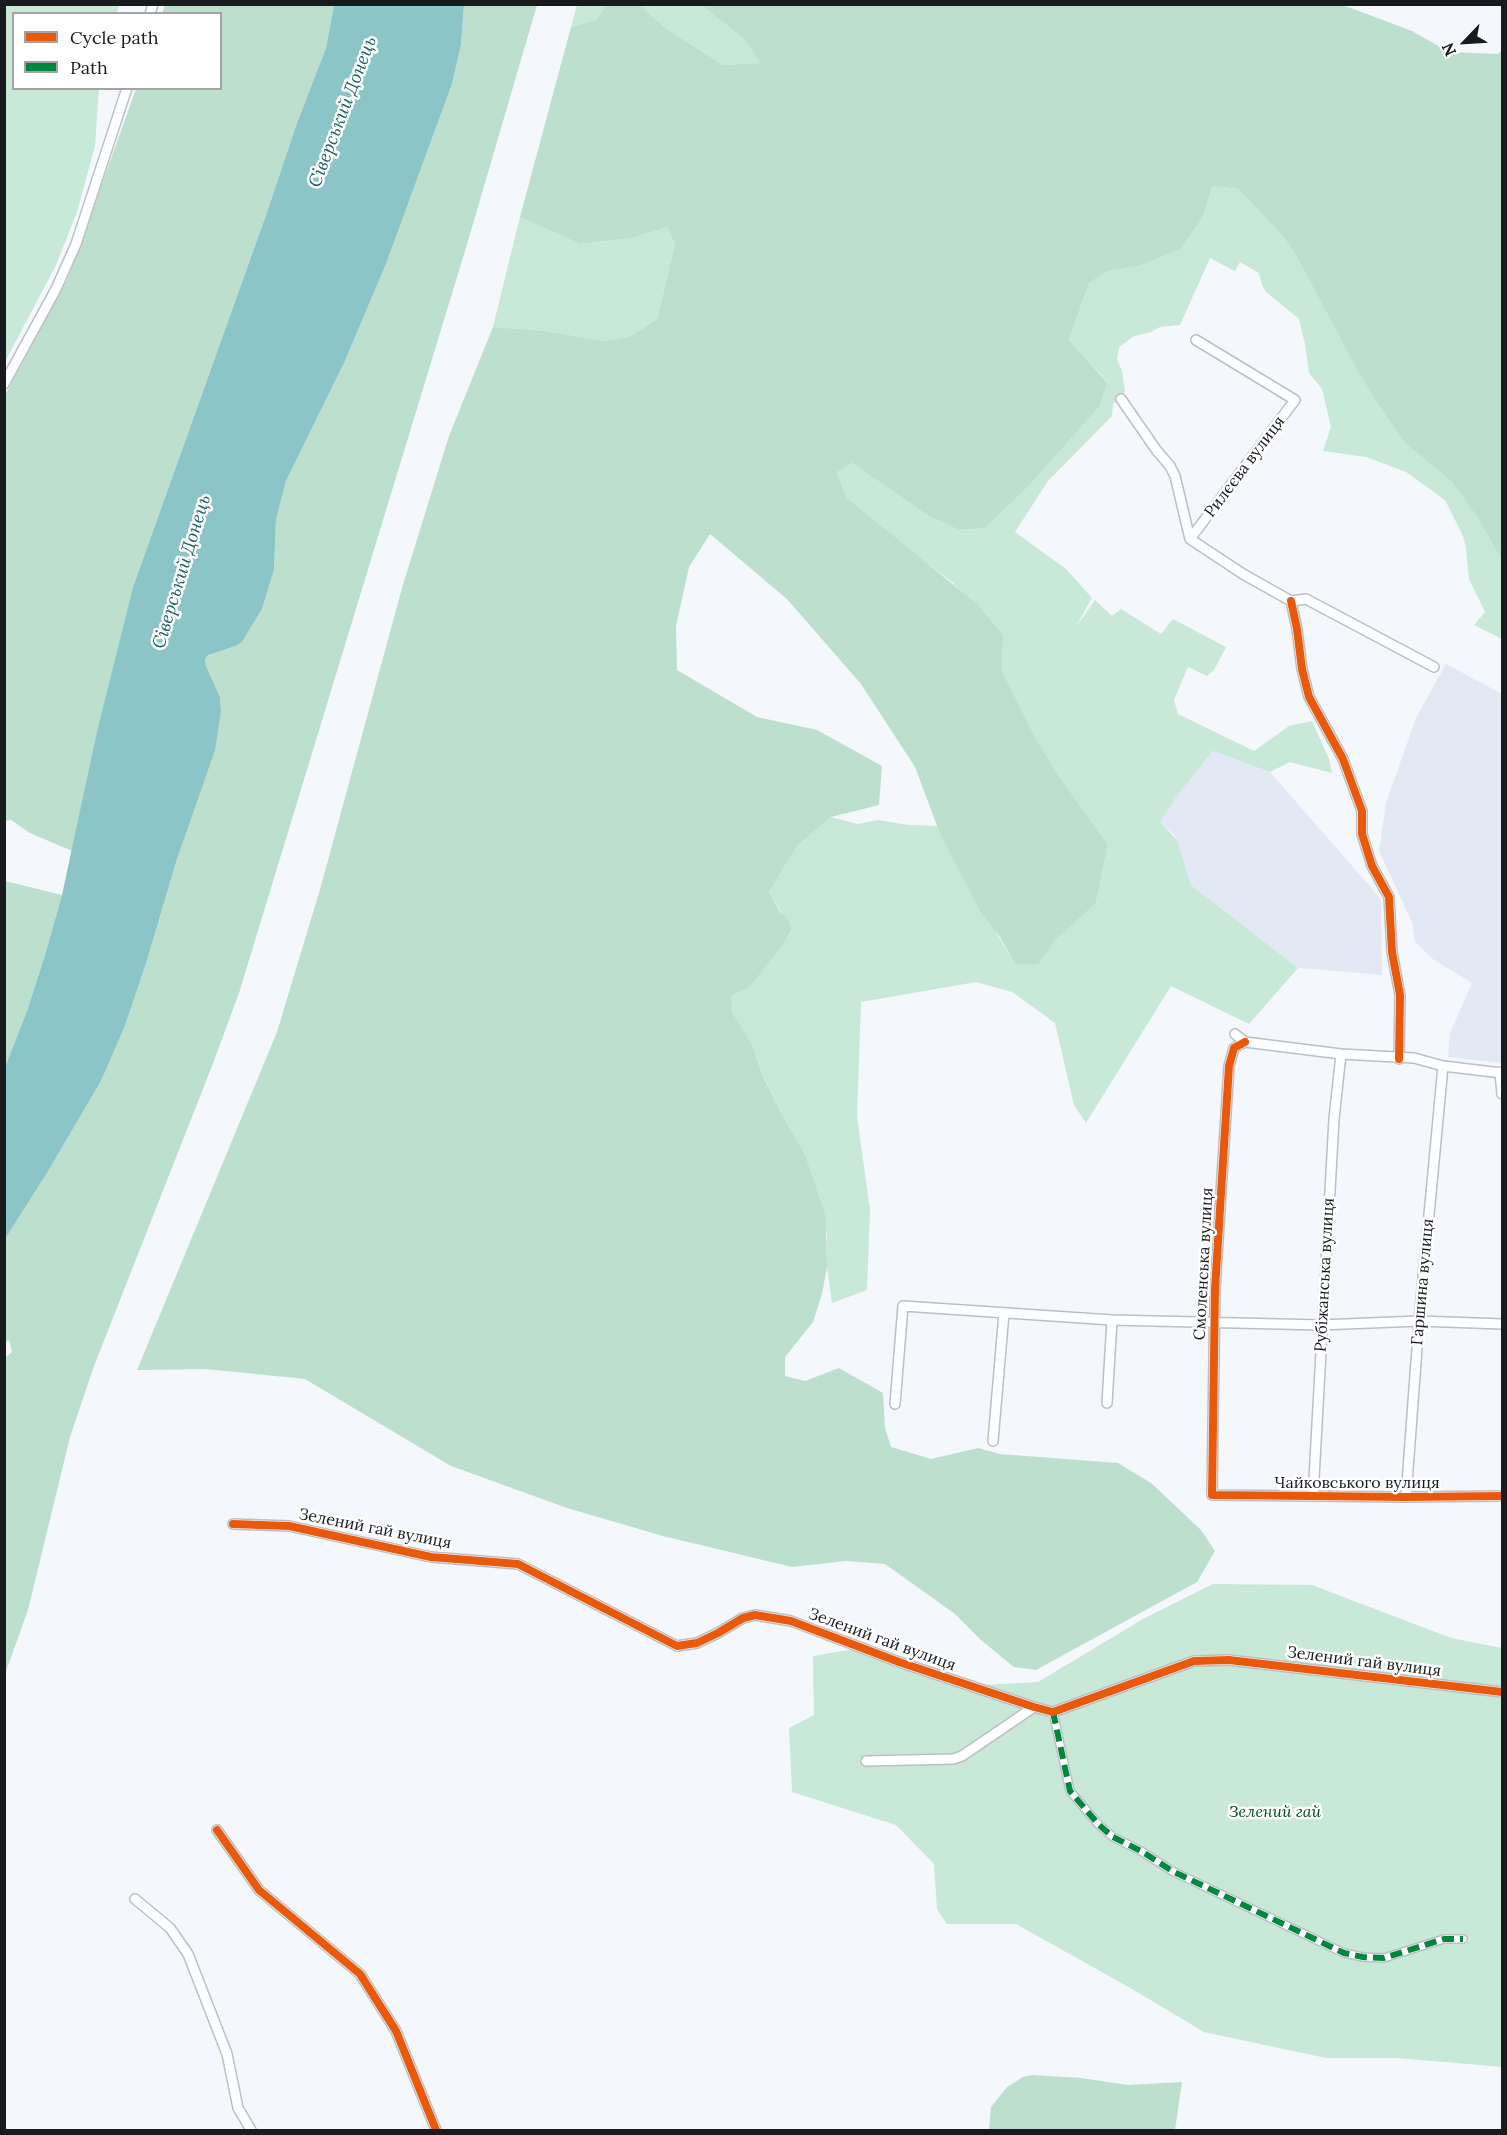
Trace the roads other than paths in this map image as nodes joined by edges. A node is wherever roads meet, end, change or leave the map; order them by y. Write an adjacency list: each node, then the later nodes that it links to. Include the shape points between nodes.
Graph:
1 (126, 90): 3 (street, via 76,244)
2 (1196, 340): 5 (street, Рилєєва вулиця, via 1295,400)
3 (4, 384)
4 (1121, 399): 5 (street, Рилєєва вулиця, via 1175,476)
5 (1190, 539): 6 (street)
6 (1290, 601): 7 (street, via 1306,599); 11 (street, via 1309,697 1343,759 1362,811 1362,834 1372,866 1389,897 1392,952 1400,995)
7 (1434, 667)
8 (1235, 1034): 9 (street)
9 (1245, 1042): 10 (street); 17 (street, Смоленська вулиця, via 1234,1048 1229,1066)
10 (1341, 1054): 11 (street); 20 (street, Рубіжанська вулиця)
11 (1399, 1059): 12 (street, via 1414,1058)
12 (1443, 1066): 13 (street); 18 (street, Гаршина вулиця)
13 (1501, 1073): 14 (street)
14 (1503, 1094)
15 (1004, 1313): 16 (street); 22 (street, via 903,1306); 23 (street)
16 (1112, 1320): 17 (street); 21 (street)
17 (1214, 1321): 20 (street); 24 (street, Смоленська вулиця)
18 (1419, 1321): 19 (street); 20 (street); 27 (street, Гаршина вулиця)
19 (1503, 1324)
20 (1321, 1325): 25 (street, Рубіжанська вулиця)
21 (1107, 1403)
22 (895, 1404)
23 (993, 1441)
24 (1212, 1495): 25 (street, Чайковського вулиця)
25 (1313, 1496): 27 (street, Чайковського вулиця)
26 (1503, 1496): 27 (street, Чайковського вулиця)
27 (1406, 1497)
28 (233, 1524): 30 (street, Зелений гай вулиця, via 289,1526 431,1557 518,1564 677,1646 697,1643 755,1615 791,1621)
29 (1503, 1692): 31 (street, Зелений гай вулиця, via 1229,1660 1194,1661)
30 (1034, 1707): 31 (street, Зелений гай вулиця); 32 (street, via 953,1759)
31 (1053, 1712): 35 (street, via 1070,1791 1113,1837 1172,1871 1344,1953 1384,1958 1444,1939)
32 (866, 1761)
33 (217, 1830): 37 (street, via 259,1890 360,1974 396,2031)
34 (135, 1899): 36 (street, via 170,1928 188,1954 227,2054 238,2108)
35 (1463, 1939)
36 (251, 2130)
37 (436, 2130)

